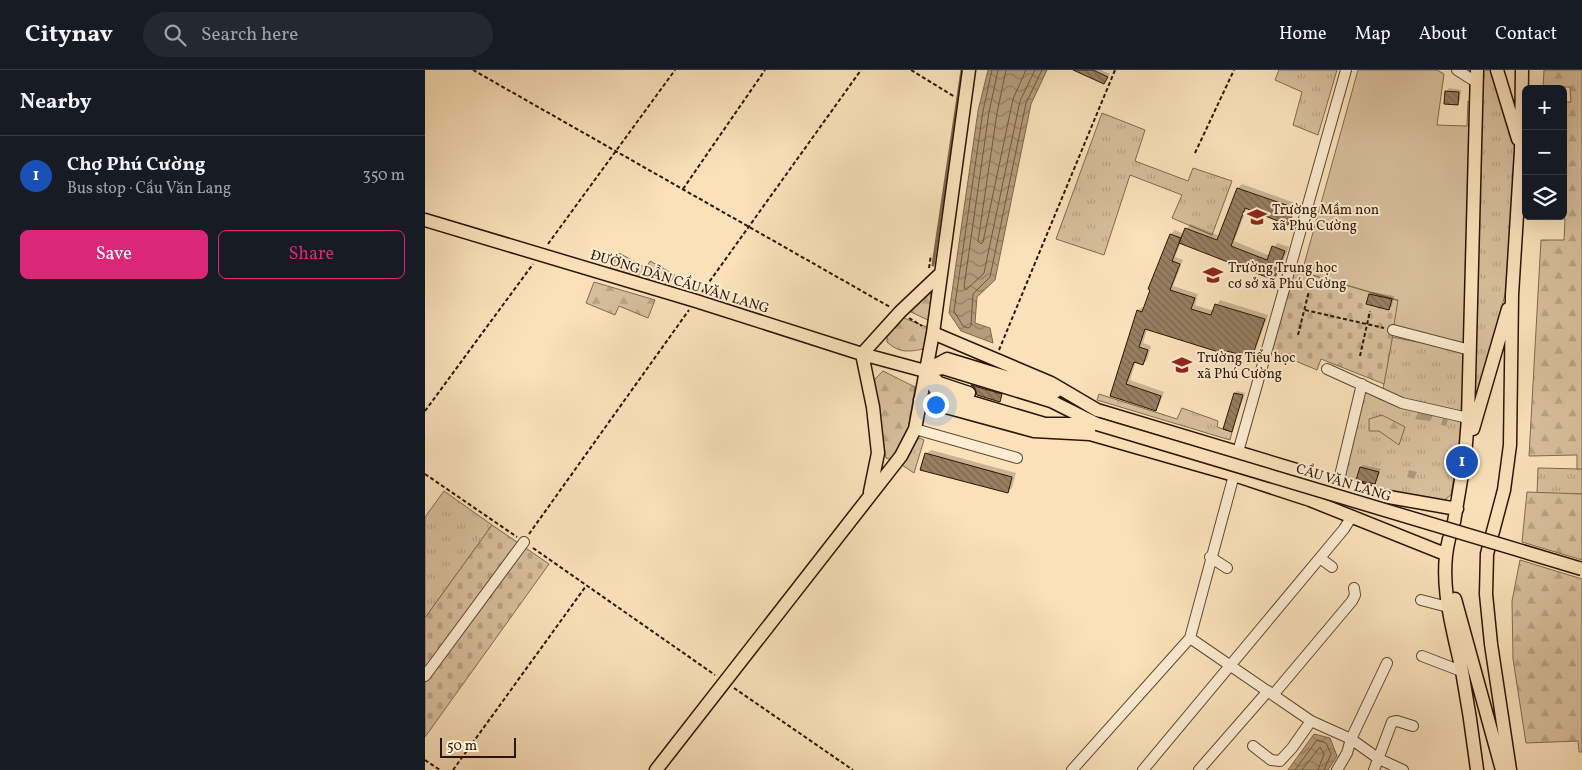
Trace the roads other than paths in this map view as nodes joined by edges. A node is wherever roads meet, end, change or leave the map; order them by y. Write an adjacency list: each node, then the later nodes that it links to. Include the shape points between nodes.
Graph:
1 (969, 70): 9 (main road)
2 (1346, 70): 22 (street)
3 (1457, 70): 6 (street)
4 (1497, 70): 7 (main road)
5 (1522, 70): 7 (main road)
6 (1477, 76): 13 (main road, via 1472,98)
7 (1521, 151): 10 (main road)
8 (425, 220): 14 (main road, ĐƯỜNG DẪN CẦU VĂN LANG, via 696,300)
9 (939, 275): 12 (main road); 14 (main road)
10 (1512, 295): 23 (main road); 50 (main road, via 1510,444 1504,490 1487,554 1487,602)
11 (1393, 330): 13 (street)
12 (933, 333): 16 (main road); 22 (main road, via 1051,382 1097,410)
13 (1471, 350): 19 (main road)
14 (862, 354): 16 (main road, ĐƯỜNG DẪN CẦU VĂN LANG); 27 (main road, via 878,453)
15 (1327, 369): 17 (street)
16 (925, 371): 18 (main road); 20 (main road, ĐƯỜNG DẪN CẦU VĂN LANG, via 939,383 984,397 1047,416); 20 (main road, via 947,359 1054,392)
17 (1362, 384): 19 (street, via 1402,403); 26 (street)
18 (920, 400): 21 (main road); 25 (main road, via 1034,431 1090,434)
19 (1468, 418): 23 (main road)
20 (1097, 424): 38 (main road, CẦU VĂN LANG, bridge)
21 (915, 429): 24 (street); 27 (main road, via 901,456)
22 (1238, 452): 26 (main road)
23 (1465, 456): 28 (main road)
24 (1017, 458)
25 (1234, 476): 29 (main road); 33 (street)
26 (1338, 484): 28 (main road)
27 (870, 494): 57 (main road)
28 (1457, 509): 30 (main road)
29 (1352, 516): 34 (street); 35 (main road)
30 (1454, 522)
31 (1449, 539): 35 (main road)
32 (524, 542): 48 (street)
33 (1210, 557): 37 (street); 42 (street)
34 (1320, 558): 36 (street); 46 (street)
35 (1445, 560): 41 (main road); 43 (main road)
36 (1332, 567)
37 (1227, 568)
38 (1582, 569)
39 (1354, 588): 49 (street, via 1355,595)
40 (1421, 600): 41 (street)
41 (1449, 607): 47 (main road)
42 (1190, 638): 46 (street); 58 (street)
43 (1469, 651): 50 (main road); 66 (main road)
44 (1423, 656): 47 (street)
45 (1387, 663): 53 (street)
46 (1231, 666): 49 (street); 59 (street)
47 (1461, 671): 65 (main road)
48 (425, 676)
49 (1270, 693): 51 (street); 60 (street)
50 (1500, 702): 67 (main road)
51 (1311, 721): 53 (street); 56 (street)
52 (1413, 726): 55 (street, via 1392,722)
53 (1351, 739): 55 (street); 62 (street)
54 (1253, 746): 56 (street, via 1271,760)
55 (1379, 760): 63 (street); 64 (street)
56 (1279, 761): 61 (street)
57 (656, 770)
58 (1073, 770)
59 (1143, 770)
60 (1199, 770)
61 (1273, 770)
62 (1337, 770)
63 (1374, 770)
64 (1403, 770)
65 (1477, 770)
66 (1502, 770)
67 (1510, 770)

